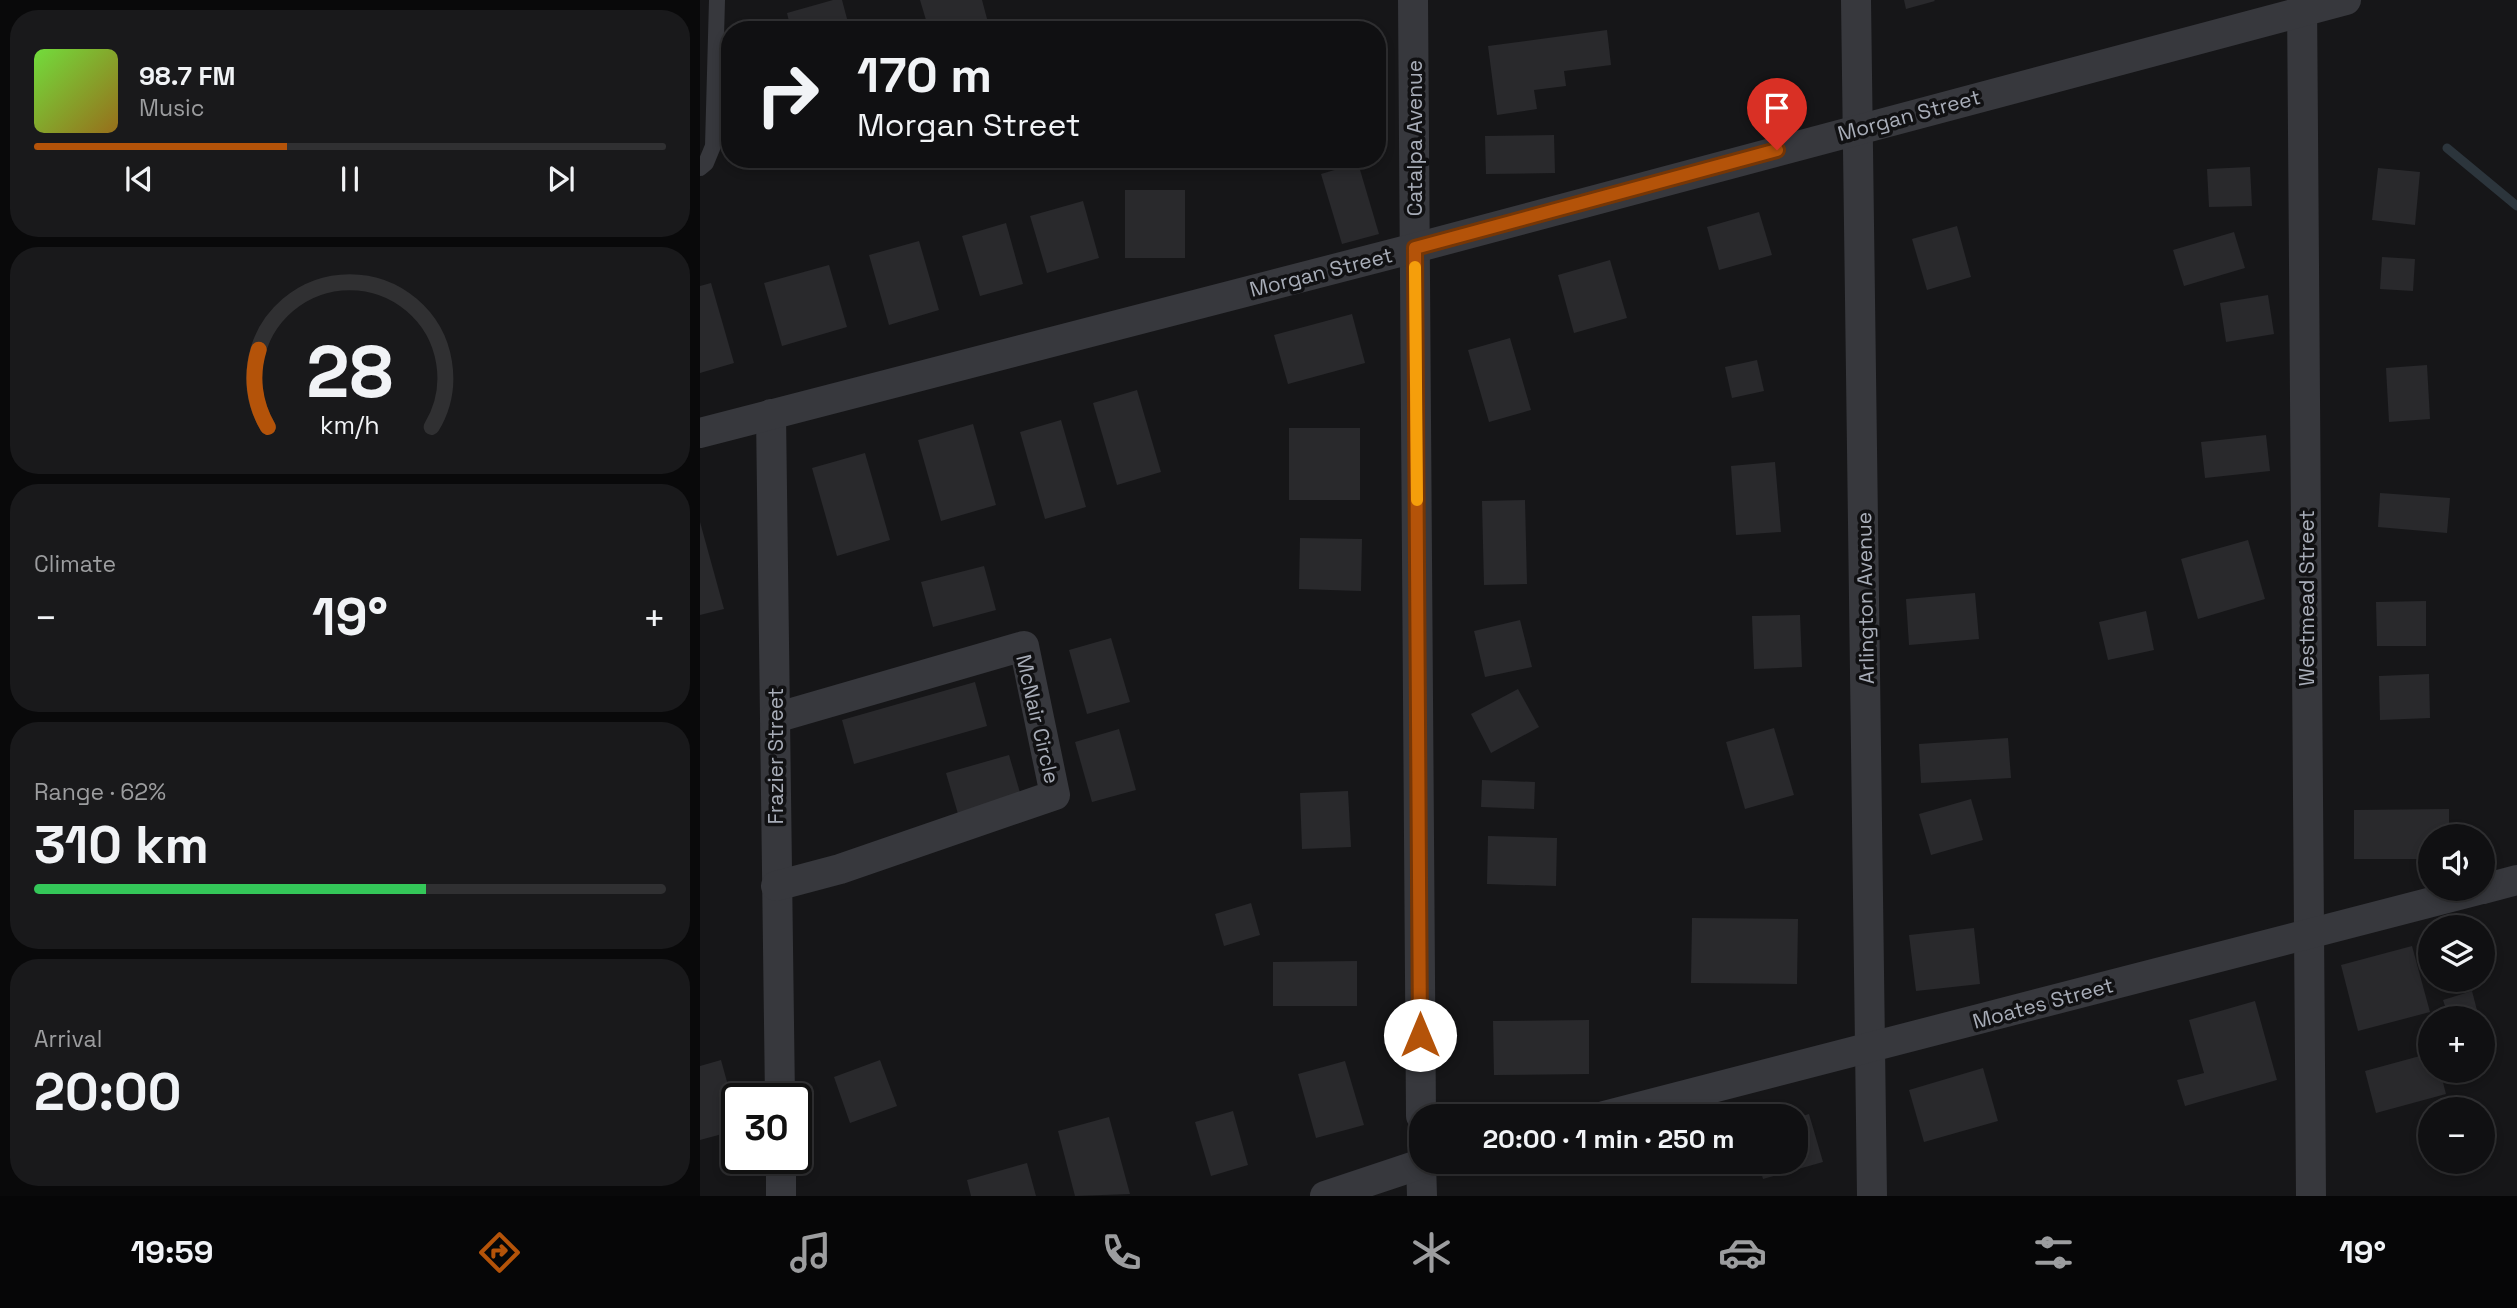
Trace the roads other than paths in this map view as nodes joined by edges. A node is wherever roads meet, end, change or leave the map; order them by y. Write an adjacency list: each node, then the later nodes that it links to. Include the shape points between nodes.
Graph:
1 (717, 0): 6 (lane)
2 (1413, 0): 9 (street, Catalpa Avenue)
3 (1856, 0): 7 (street, Arlington Avenue)
4 (2346, 0): 5 (street, Morgan Street)
5 (2302, 6): 7 (street, Morgan Street); 17 (street, Westmead Street)
6 (708, 45): 8 (lane, via 713,146)
7 (1859, 128): 9 (street, Morgan Street); 18 (street, Arlington Avenue)
8 (700, 168)
9 (1415, 248): 10 (street, Morgan Street); 20 (street, Catalpa Avenue)
10 (771, 414): 11 (street, Morgan Street); 12 (street, Frazier Street)
11 (700, 433)
12 (775, 718): 14 (street, Frazier Street); 14 (street, McNair Circle, via 1024,646 1055,795 840,869)
13 (2517, 880): 15 (street, Moates Street)
14 (776, 886): 19 (street, Frazier Street)
15 (2495, 886)
16 (2436, 901): 17 (street, Moates Street)
17 (2308, 934): 18 (street, Moates Street); 29 (street, Westmead Street)
18 (1871, 1048): 21 (street, Moates Street); 28 (street, Arlington Avenue)
19 (780, 1083)
20 (1421, 1104)
21 (1651, 1104)
22 (1409, 1167): 26 (street)
23 (781, 1174): 25 (street)
24 (1423, 1174): 27 (street)
25 (781, 1196)
26 (1325, 1196)
27 (1422, 1196)
28 (1872, 1196)
29 (2311, 1196)

